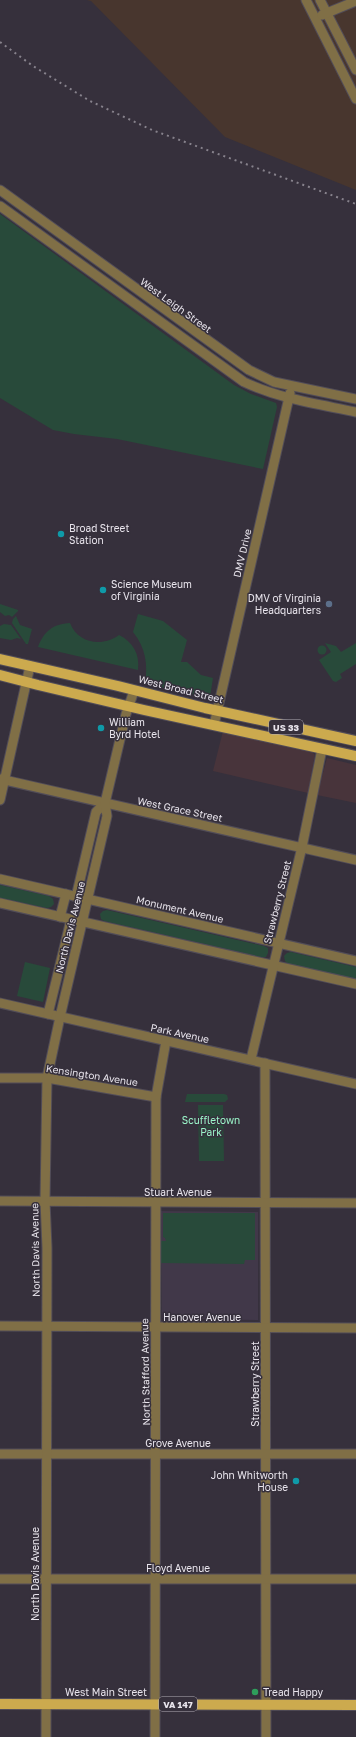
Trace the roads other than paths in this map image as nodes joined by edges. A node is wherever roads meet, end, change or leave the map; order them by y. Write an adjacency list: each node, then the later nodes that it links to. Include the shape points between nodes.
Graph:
1 (306, 0): 5 (street)
2 (320, 0): 4 (street)
3 (356, 1): 4 (street)
4 (326, 13): 5 (street); 6 (street)
5 (315, 19): 7 (street)
6 (356, 70)
7 (356, 99)
8 (0, 190): 10 (street, West Leigh Street, via 234,360 264,378)
9 (0, 206): 11 (street, via 234,374 257,388)
10 (292, 386): 11 (street, DMV Drive); 12 (street, West Leigh Street)
11 (289, 399): 13 (street); 20 (street, DMV Drive)
12 (356, 399)
13 (356, 412)
14 (0, 659): 15 (main road, West Broad Street / US 33)
15 (30, 666): 17 (street); 18 (main road, West Broad Street / US 33)
16 (0, 675): 17 (main road, US 33)
17 (27, 682): 19 (main road, US 33); 25 (street)
18 (134, 691): 19 (street, North Davis Avenue); 20 (main road, West Broad Street / US 33)
19 (129, 706): 21 (main road, US 33); 27 (street, North Davis Avenue)
20 (217, 711): 21 (street, DMV Drive); 22 (main road, West Broad Street / US 33)
21 (214, 725): 23 (main road, US 33)
22 (356, 741)
23 (322, 749): 24 (main road, US 33); 28 (street, Strawberry Street)
24 (356, 756)
25 (2, 779): 26 (street); 27 (street, West Grace Street)
26 (0, 800)
27 (105, 803): 28 (street, West Grace Street); 32 (street, North Davis Avenue, via 96,812); 33 (street, North Davis Avenue, via 107,816)
28 (302, 847): 29 (street, West Grace Street); 38 (street, Strawberry Street)
29 (356, 860)
30 (0, 879): 31 (street, Monument Avenue)
31 (66, 894): 32 (street, Monument Avenue); 35 (street, North Davis Avenue)
32 (76, 897): 33 (street, Monument Avenue)
33 (88, 899): 37 (street, North Davis Avenue); 38 (street, Monument Avenue)
34 (0, 903): 35 (street)
35 (60, 917): 36 (street)
36 (71, 920): 37 (street); 43 (street, North Davis Avenue)
37 (83, 922): 40 (street); 44 (street, North Davis Avenue)
38 (278, 943): 39 (street, Monument Avenue); 40 (street, Strawberry Street)
39 (356, 961)
40 (273, 966): 41 (street); 46 (street, Strawberry Street)
41 (356, 984)
42 (0, 1003): 43 (street, Park Avenue)
43 (48, 1014): 44 (street, Park Avenue)
44 (60, 1017): 45 (street, Park Avenue); 49 (street, North Davis Avenue)
45 (166, 1041): 46 (street, Park Avenue); 51 (street, North Stafford Avenue)
46 (251, 1059): 47 (street, Park Avenue)
47 (266, 1063): 50 (street, Park Avenue); 55 (street, Strawberry Street)
48 (0, 1078): 49 (street, Kensington Avenue)
49 (47, 1078): 51 (street, Kensington Avenue); 53 (street, North Davis Avenue)
50 (356, 1084)
51 (156, 1097): 54 (street, North Stafford Avenue)
52 (0, 1201): 53 (street, Stuart Avenue)
53 (45, 1201): 54 (street, Stuart Avenue); 58 (street, North Davis Avenue)
54 (155, 1203): 55 (street, Stuart Avenue); 59 (street, North Stafford Avenue)
55 (265, 1203): 56 (street, Stuart Avenue); 60 (street, Strawberry Street)
56 (356, 1203)
57 (0, 1326): 58 (street, Hanover Avenue)
58 (46, 1326): 59 (street, Hanover Avenue); 63 (street, North Davis Avenue)
59 (155, 1328): 60 (street, Hanover Avenue); 64 (street, North Stafford Avenue)
60 (266, 1328): 61 (street, Hanover Avenue); 65 (street, Strawberry Street)
61 (356, 1328)
62 (0, 1454): 63 (street, Grove Avenue)
63 (46, 1454): 64 (street, Grove Avenue); 71 (street, North Davis Avenue)
64 (156, 1454): 65 (street, Grove Avenue); 68 (street, North Stafford Avenue)
65 (266, 1454): 66 (street, Grove Avenue); 69 (street, Strawberry Street)
66 (356, 1454)
67 (0, 1579): 71 (street, Floyd Avenue)
68 (156, 1579): 69 (street, Floyd Avenue); 71 (street, Floyd Avenue); 74 (street, North Stafford Avenue)
69 (265, 1579): 70 (street, Floyd Avenue); 75 (street, Strawberry Street)
70 (356, 1579)
71 (46, 1580): 73 (street, North Davis Avenue)
72 (0, 1704): 73 (main road, West Main Street / VA 147)
73 (45, 1704): 74 (main road, West Main Street / VA 147); 77 (street, North Davis Avenue)
74 (155, 1704): 75 (main road, West Main Street / VA 147); 78 (street, North Stafford Avenue)
75 (266, 1704): 76 (main road, West Main Street / VA 147); 79 (street, Strawberry Street)
76 (356, 1705)
77 (46, 1737)
78 (155, 1737)
79 (266, 1737)

